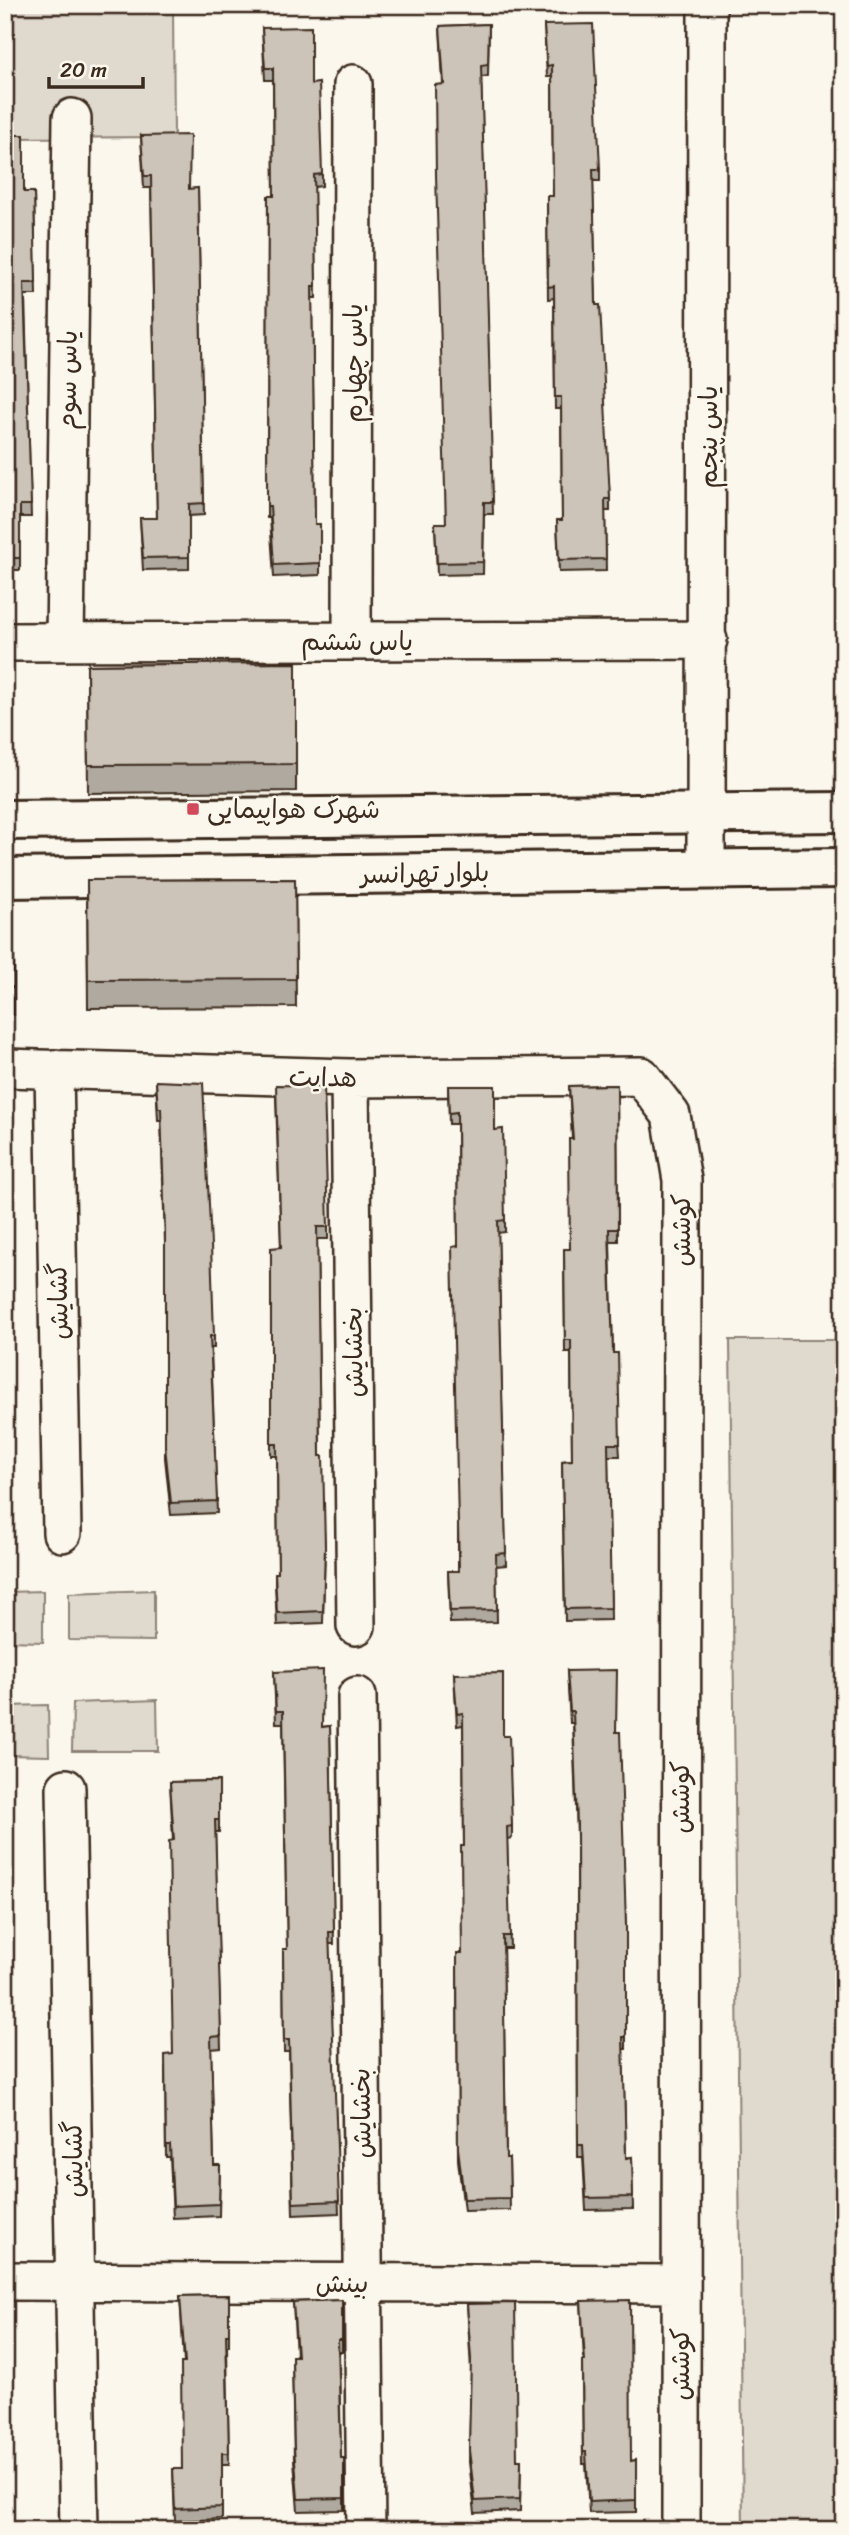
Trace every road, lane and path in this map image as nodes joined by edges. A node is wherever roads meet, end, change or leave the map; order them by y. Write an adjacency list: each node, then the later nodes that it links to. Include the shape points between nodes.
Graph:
1 (707, 5): 4 (street, یاس پنجم)
2 (354, 84): 5 (street, یاس چهارم)
3 (72, 118): 7 (street, یاس سوم)
4 (708, 640): 5 (street, یاس ششم); 9 (street, یاس پنجم)
5 (352, 641): 7 (street, یاس ششم)
6 (5, 642): 7 (street, یاس ششم)
7 (65, 642)
8 (844, 812): 9 (main road)
9 (707, 814): 10 (main road); 11 (street, یاس پنجم)
10 (5, 820)
11 (706, 868): 12 (main road, بلوار تهرانسر); 13 (main road, بلوار تهرانسر)
12 (844, 868)
13 (5, 878)
14 (5, 1068): 15 (street, هدایت)
15 (54, 1069): 17 (street, هدایت); 18 (street, گشایش)
16 (641, 1076): 17 (street, هدایت); 25 (street, کوشش, via 671,1115 682,1180)
17 (350, 1078): 19 (street, بخشایش)
18 (62, 1533)
19 (356, 1626)
20 (357, 1696): 24 (street, بخشایش)
21 (66, 1788): 23 (street, گشایش)
22 (5, 2281): 23 (street, بینش)
23 (75, 2281): 24 (street, بینش); 26 (street, گشایش)
24 (363, 2283): 25 (street, بینش); 27 (street, بخشایش)
25 (679, 2284): 28 (street, کوشش)
26 (79, 2530)
27 (366, 2530)
28 (681, 2530)

